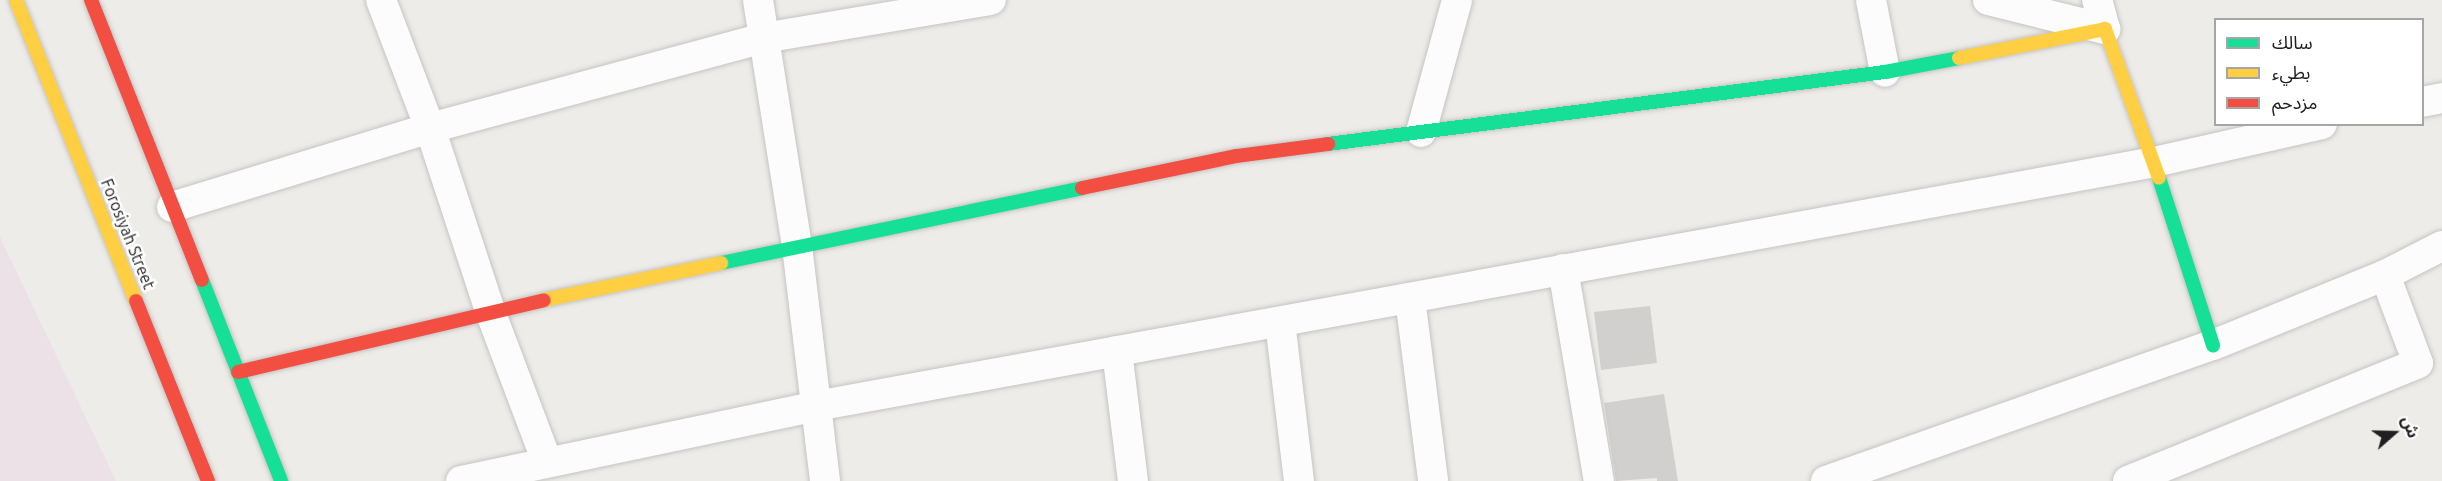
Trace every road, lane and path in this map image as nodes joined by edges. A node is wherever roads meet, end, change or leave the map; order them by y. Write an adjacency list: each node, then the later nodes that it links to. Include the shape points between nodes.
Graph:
1 (16, 0): 32 (street, Forosiyah Street)
2 (91, 0): 19 (street)
3 (381, 0): 16 (street)
4 (758, 0): 11 (street)
5 (992, 0): 11 (street)
6 (1457, 0): 17 (street)
7 (1871, 0): 12 (street)
8 (1988, 0): 10 (street)
9 (2097, 0): 10 (street)
10 (2105, 30): 12 (street); 18 (street)
11 (763, 38): 16 (street); 20 (street)
12 (1885, 72): 17 (street)
13 (2442, 98): 14 (street)
14 (2424, 102)
15 (2313, 126): 18 (street)
16 (430, 128): 19 (street); 25 (street)
17 (1421, 132): 20 (street, via 1237,156)
18 (2154, 162): 22 (street); 27 (street)
19 (172, 207): 29 (street)
20 (797, 246): 25 (street); 30 (street)
21 (2442, 246): 23 (street)
22 (1563, 269): 24 (street); 39 (street)
23 (2385, 275): 27 (street); 41 (street, via 2418,363)
24 (1410, 298): 26 (street); 38 (street)
25 (490, 311): 29 (street); 31 (street)
26 (1280, 322): 28 (street); 37 (street)
27 (2213, 345): 40 (street)
28 (1117, 351): 30 (street); 36 (street)
29 (238, 372): 33 (street)
30 (816, 406): 31 (street); 35 (street)
31 (547, 462): 34 (street)
32 (208, 481)
33 (281, 481)
34 (461, 481)
35 (825, 481)
36 (1133, 481)
37 (1299, 481)
38 (1433, 481)
39 (1599, 481)
40 (1826, 481)
41 (2128, 481)

